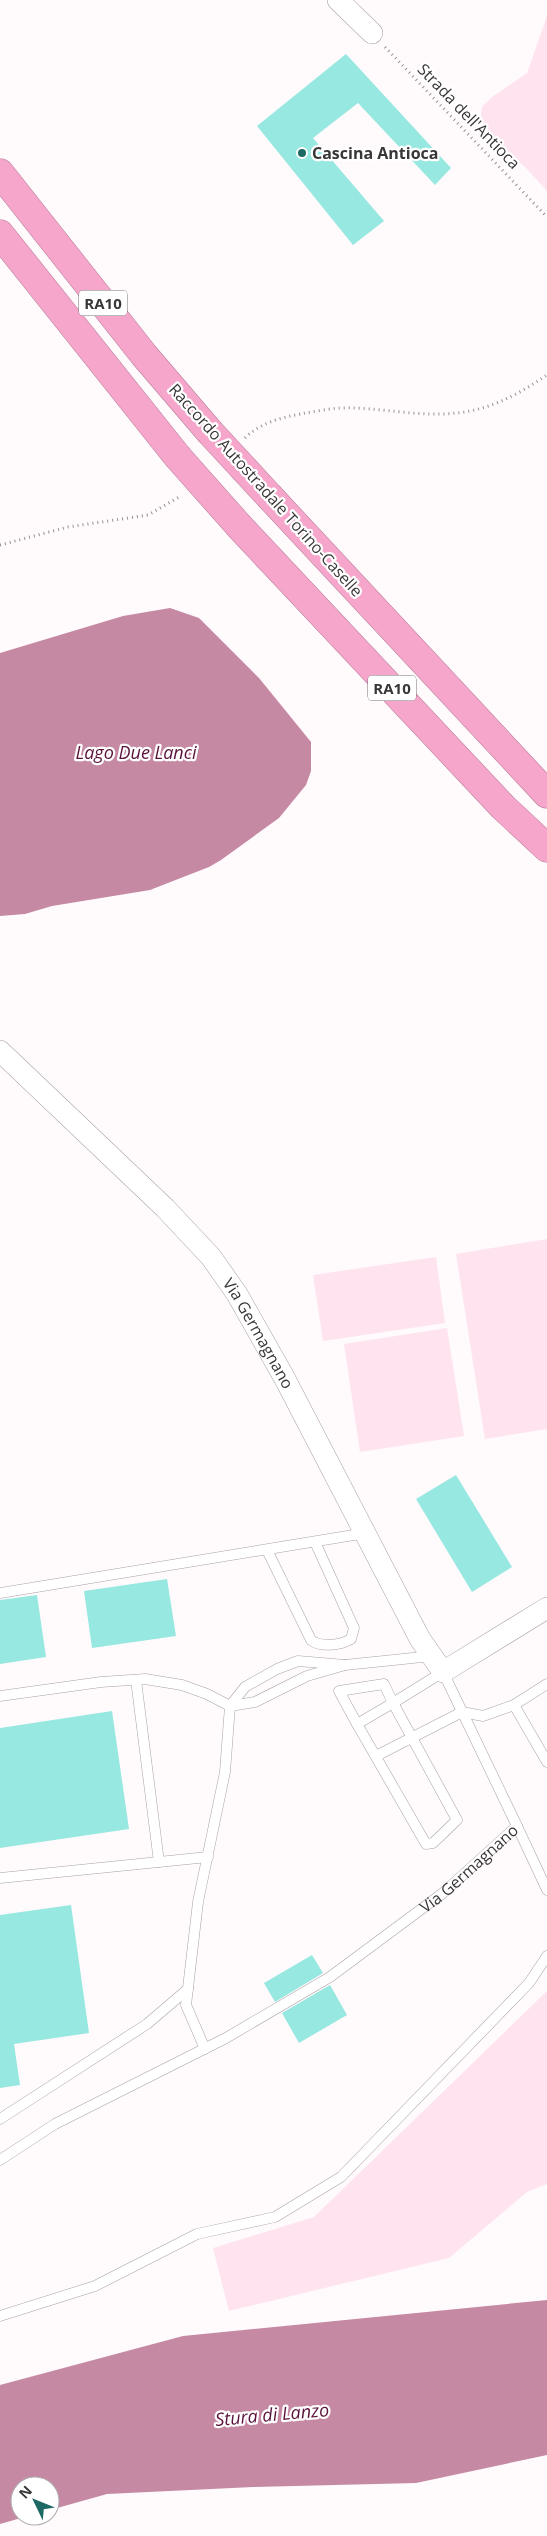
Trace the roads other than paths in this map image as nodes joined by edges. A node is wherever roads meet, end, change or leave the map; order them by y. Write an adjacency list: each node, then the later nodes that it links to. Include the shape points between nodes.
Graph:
1 (338, 0): 2 (street)
2 (372, 33)
3 (0, 173): 5 (highway, Raccordo Autostradale Torino-Caselle / RA10, bridge, via 144,355 209,430)
4 (0, 234): 6 (highway, RA10, bridge, via 178,456 239,526 503,807)
5 (547, 794)
6 (547, 848)
7 (0, 1051): 8 (street, Via Germagnano, via 211,1257 271,1353)
8 (366, 1533): 9 (lane); 13 (street, Via Germagnano, via 420,1639)
9 (315, 1542): 10 (lane); 10 (lane, via 354,1628 351,1639 346,1642 320,1645 311,1640)
10 (267, 1550): 11 (lane)
11 (0, 1592)
12 (547, 1608): 13 (street)
13 (438, 1664): 14 (lane); 18 (lane); 21 (lane, Via Germagnano)
14 (345, 1665): 20 (lane, via 307,1676 255,1702); 20 (lane, via 298,1661 277,1668 245,1687)
15 (136, 1680): 17 (lane); 20 (lane, via 182,1685); 28 (lane)
16 (547, 1684): 19 (lane)
17 (0, 1696)
18 (393, 1703): 22 (lane); 22 (lane, via 384,1684 339,1690); 23 (lane)
19 (514, 1704): 21 (lane, via 483,1716); 25 (lane)
20 (230, 1706): 27 (lane, via 225,1772)
21 (462, 1712): 23 (lane); 26 (lane, Via Germagnano)
22 (357, 1724): 24 (lane)
23 (412, 1737): 24 (lane); 24 (lane, via 456,1820 433,1843 426,1844)
24 (376, 1756)
25 (547, 1762)
26 (517, 1826): 30 (lane); 33 (lane, Via Germagnano, via 443,1893 330,1978)
27 (208, 1858): 28 (lane); 32 (lane, via 197,1910)
28 (159, 1862): 29 (lane)
29 (0, 1878)
30 (547, 1890)
31 (547, 1956): 36 (lane, via 529,1983 340,2177 275,2217 197,2234 95,2286)
32 (188, 1990): 33 (lane, via 188,2014); 34 (lane, via 147,2024)
33 (204, 2049): 35 (lane, Via Germagnano, via 55,2124)
34 (0, 2119)
35 (0, 2160)
36 (0, 2316)

